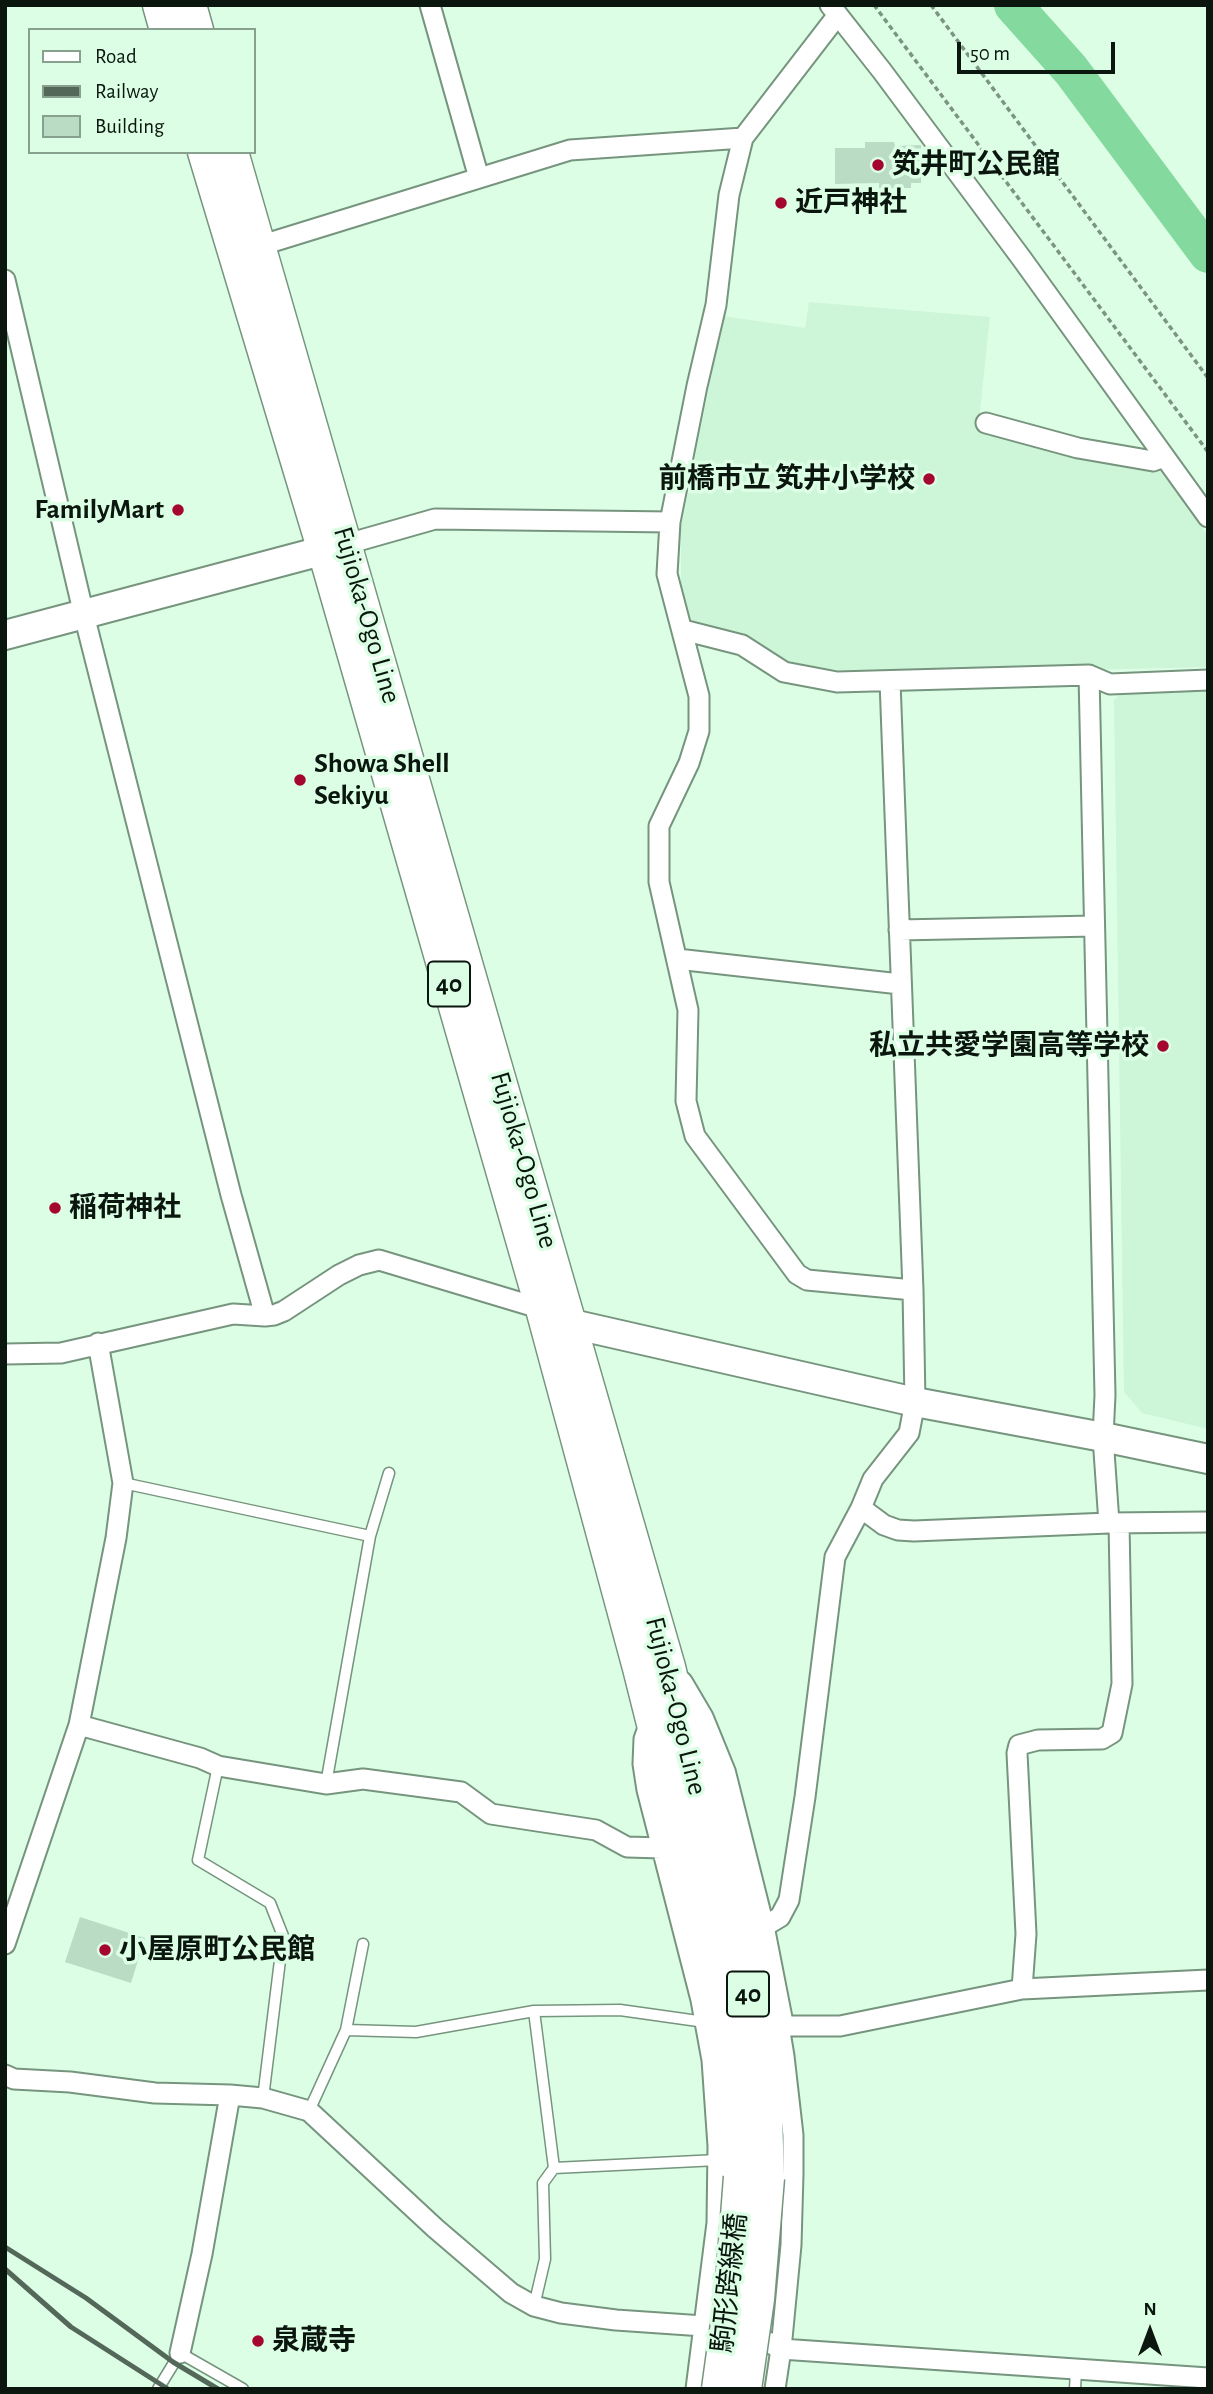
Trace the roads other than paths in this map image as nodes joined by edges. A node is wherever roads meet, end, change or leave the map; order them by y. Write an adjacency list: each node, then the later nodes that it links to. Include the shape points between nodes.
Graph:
1 (159, 5): 5 (main road)
2 (190, 5): 6 (main road)
3 (430, 5): 10 (street)
4 (833, 10): 7 (street); 14 (street, via 1022,259)
5 (165, 28)
6 (196, 28)
7 (743, 138): 10 (street, via 570,150); 16 (street, via 729,195 716,305)
8 (205, 154): 17 (main road, Fujioka-Ogo Line / 40)
9 (233, 154): 11 (main road, Fujioka-Ogo Line / 40)
10 (479, 178): 11 (street)
11 (260, 246): 17 (main road, Fujioka-Ogo Line / 40)
12 (5, 280): 18 (street)
13 (986, 423): 14 (street, via 1078,448 1153,461)
14 (1164, 457): 15 (street)
15 (1208, 517)
16 (670, 522): 17 (street, via 435,519); 19 (street, via 667,573)
17 (336, 547): 18 (street); 29 (main road, Fujioka-Ogo Line / 40); 31 (main road, Fujioka-Ogo Line / 40)
18 (84, 614): 20 (street); 30 (street)
19 (683, 630): 23 (street, via 742,645 784,672 837,682); 26 (street, via 699,696 699,732 659,826 659,882)
20 (5, 635)
21 (1089, 675): 22 (street, via 1110,684); 23 (street); 24 (street)
22 (1208, 680)
23 (890, 681): 25 (street)
24 (1094, 926): 25 (street); 35 (street)
25 (899, 930): 27 (street)
26 (677, 959): 27 (street); 28 (street, via 688,1010 686,1101 695,1136 802,1278)
27 (900, 984): 28 (street)
28 (913, 1290): 34 (street)
29 (542, 1309): 30 (street, via 379,1260 338,1275 284,1311); 31 (street); 44 (main road, Fujioka-Ogo Line / 40)
30 (265, 1316): 32 (street, via 233,1314)
31 (572, 1324): 34 (street); 43 (main road, Fujioka-Ogo Line / 40)
32 (98, 1343): 33 (street, via 61,1353); 38 (street)
33 (5, 1354)
34 (915, 1402): 35 (street); 39 (street, via 909,1433 873,1479)
35 (1103, 1437): 36 (street); 41 (street)
36 (1208, 1459)
37 (389, 1473): 42 (lane)
38 (123, 1483): 42 (lane); 45 (street)
39 (861, 1508): 41 (street, via 898,1530); 49 (street, via 835,1557 789,1900 780,1917)
40 (1208, 1522): 41 (street)
41 (1114, 1523): 53 (street, via 1122,1684 1112,1733 1102,1740 1038,1740 1019,1745 1017,1753 1026,1934)
42 (370, 1536): 47 (lane)
43 (669, 1667): 49 (street, via 699,1719 721,1773); 63 (main road, Fujioka-Ogo Line / 40, via 749,1997 765,2086)
44 (652, 1719): 48 (street, via 644,1739 643,1764); 63 (main road, Fujioka-Ogo Line / 40, via 722,1999 736,2088)
45 (79, 1725): 46 (street); 50 (street)
46 (218, 1766): 47 (street); 60 (lane, via 198,1860 270,1903 283,1936)
47 (326, 1784): 48 (street, via 363,1779 461,1792 491,1814 596,1830 627,1847)
48 (660, 1842): 55 (street)
49 (760, 1929): 56 (street)
50 (5, 1944)
51 (363, 1944): 57 (lane)
52 (1208, 1980): 53 (street)
53 (1022, 1989): 56 (street, via 840,2026)
54 (534, 2011): 55 (lane, via 620,2010); 57 (lane, via 416,2032); 62 (lane)
55 (705, 2022): 63 (street)
56 (779, 2026): 66 (street, via 793,2135 791,2245)
57 (346, 2030): 61 (lane)
58 (5, 2075): 59 (street, via 155,2092)
59 (230, 2095): 60 (street); 67 (street)
60 (263, 2098): 61 (street)
61 (309, 2111): 64 (street, via 435,2228)
62 (554, 2168): 63 (lane); 64 (lane, via 543,2183 545,2259)
63 (742, 2172): 65 (street, via 717,2223); 73 (main road, 駒形跨線橋 / 40, bridge); 74 (main road, 駒形跨線橋 / 40, bridge, via 758,2299)
64 (534, 2306): 65 (street, via 615,2320)
65 (705, 2326): 66 (street, via 764,2340); 72 (street)
66 (781, 2349): 69 (street); 75 (street)
67 (180, 2353): 70 (lane); 71 (lane)
68 (1208, 2378): 69 (street)
69 (1075, 2379)
70 (158, 2389)
71 (243, 2389)
72 (696, 2389)
73 (718, 2389)
74 (745, 2389)
75 (775, 2389)

